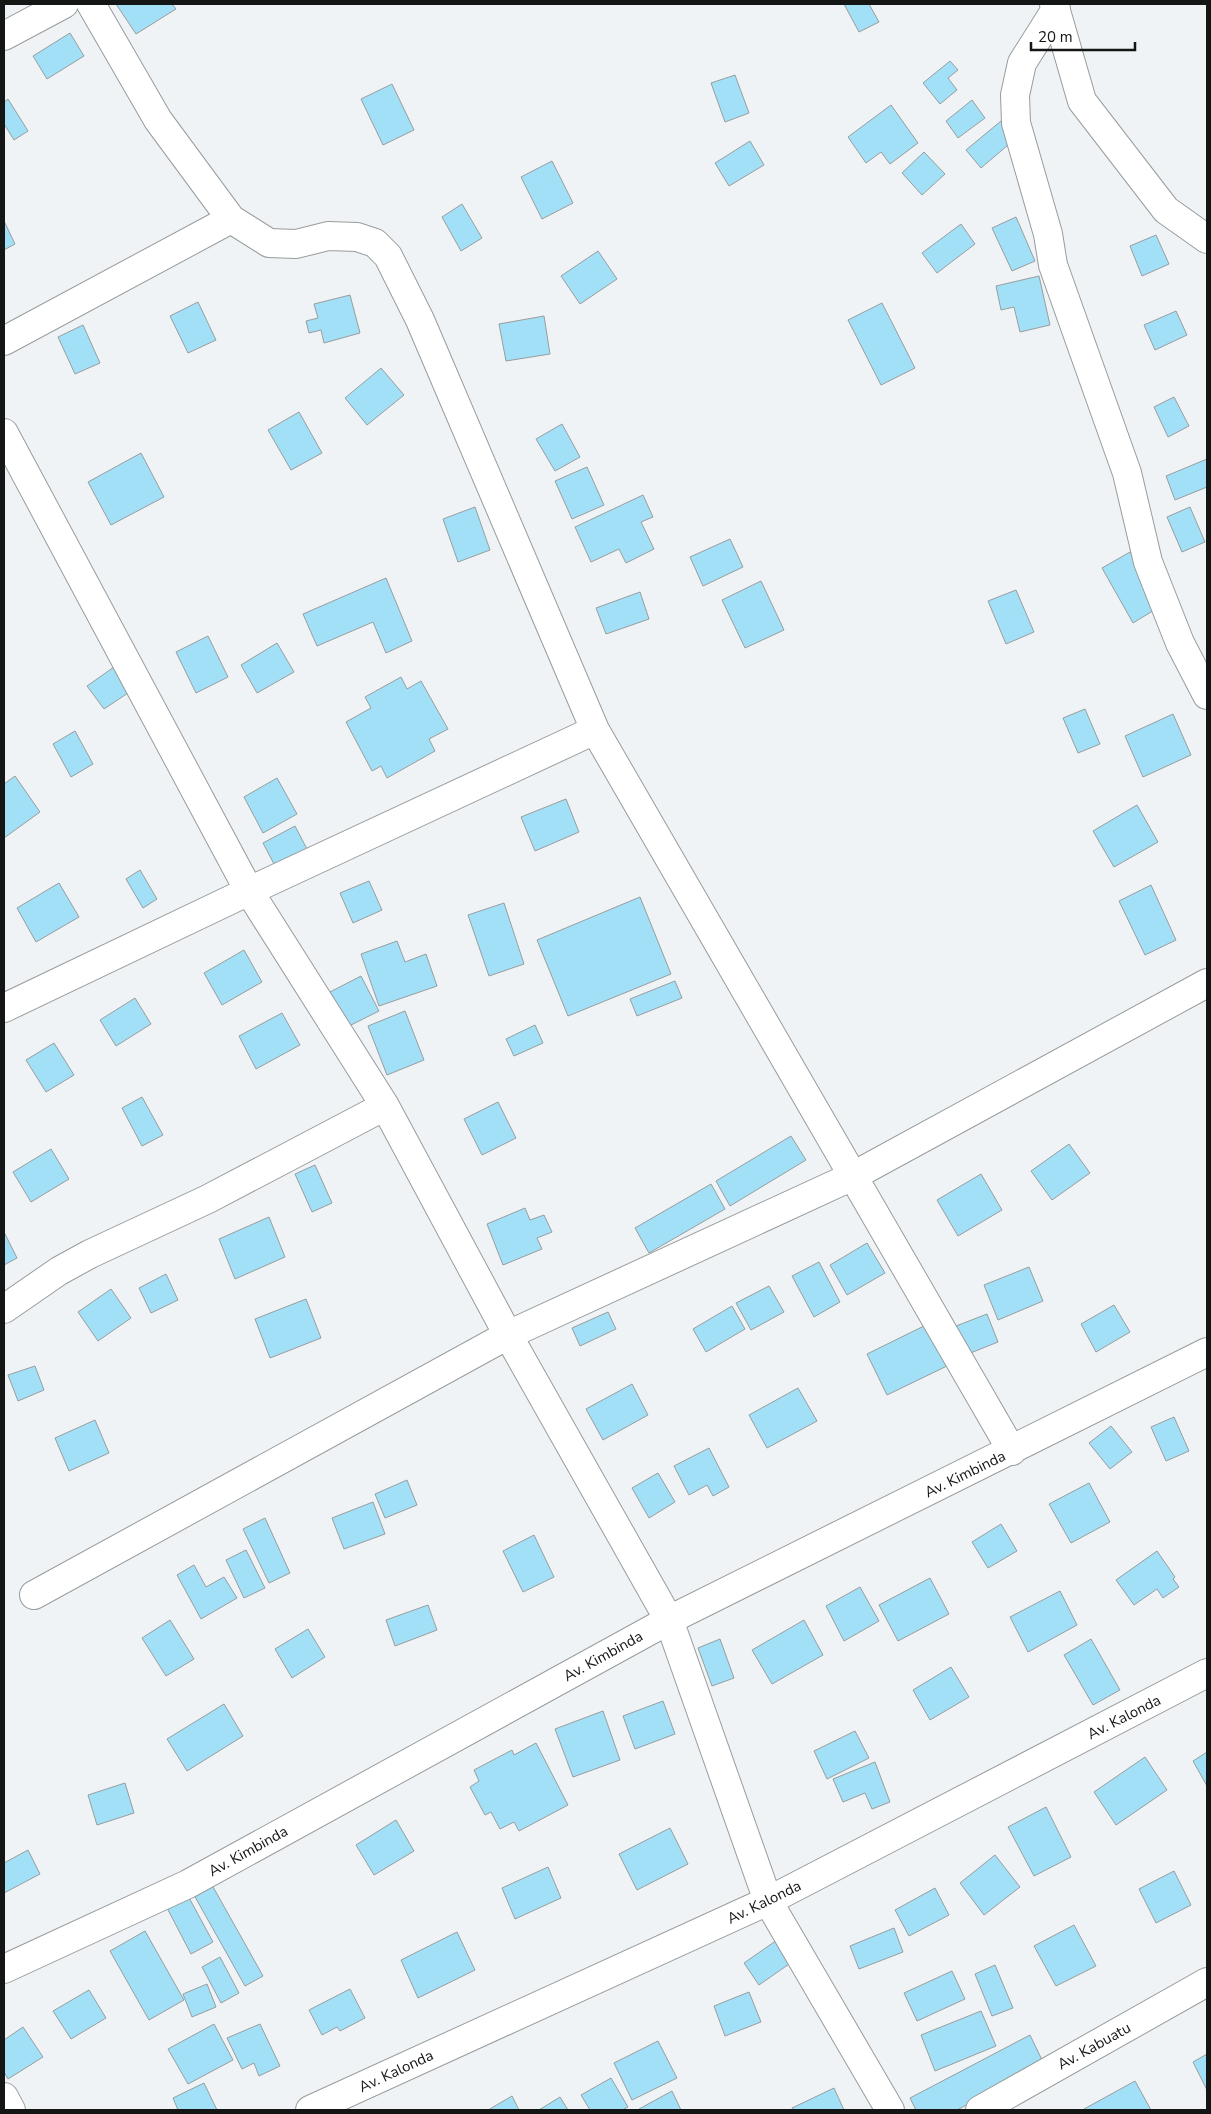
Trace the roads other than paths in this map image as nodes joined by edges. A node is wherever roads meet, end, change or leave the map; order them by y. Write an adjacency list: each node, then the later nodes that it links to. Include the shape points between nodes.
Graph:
1 (64, 4): 4 (street)
2 (91, 4): 5 (street, via 158,120)
3 (1055, 6): 6 (street, via 1082,101 1166,210); 9 (street, via 1022,63 1015,95 1016,123 1048,234 1053,266 1127,473 1148,562 1180,643)
4 (4, 36)
5 (231, 219): 7 (street); 10 (street, via 269,243 296,244 328,236 357,237 375,244 388,256 420,320)
6 (1207, 239)
7 (4, 341)
8 (4, 433): 11 (street)
9 (1207, 695)
10 (595, 730): 11 (street); 15 (street)
11 (249, 891): 13 (street); 14 (street)
12 (1207, 983): 15 (street)
13 (4, 1008)
14 (384, 1106): 16 (street, via 208,1199 90,1254); 17 (street)
15 (854, 1176): 17 (street); 19 (street)
16 (4, 1309)
17 (508, 1335): 20 (street); 21 (street)
18 (1207, 1352): 19 (street, Av. Kimbinda)
19 (1012, 1451): 21 (street, Av. Kimbinda)
20 (34, 1595)
21 (669, 1620): 23 (street); 24 (street, Av. Kimbinda, via 188,1884)
22 (1207, 1674): 23 (street, Av. Kalonda)
23 (768, 1901): 28 (street, Av. Kalonda); 29 (street)
24 (4, 1969)
25 (1207, 1982): 30 (street, Av. Kabuatu)
26 (4, 2097): 27 (street)
27 (11, 2110)
28 (310, 2110)
29 (890, 2110)
30 (980, 2110)

